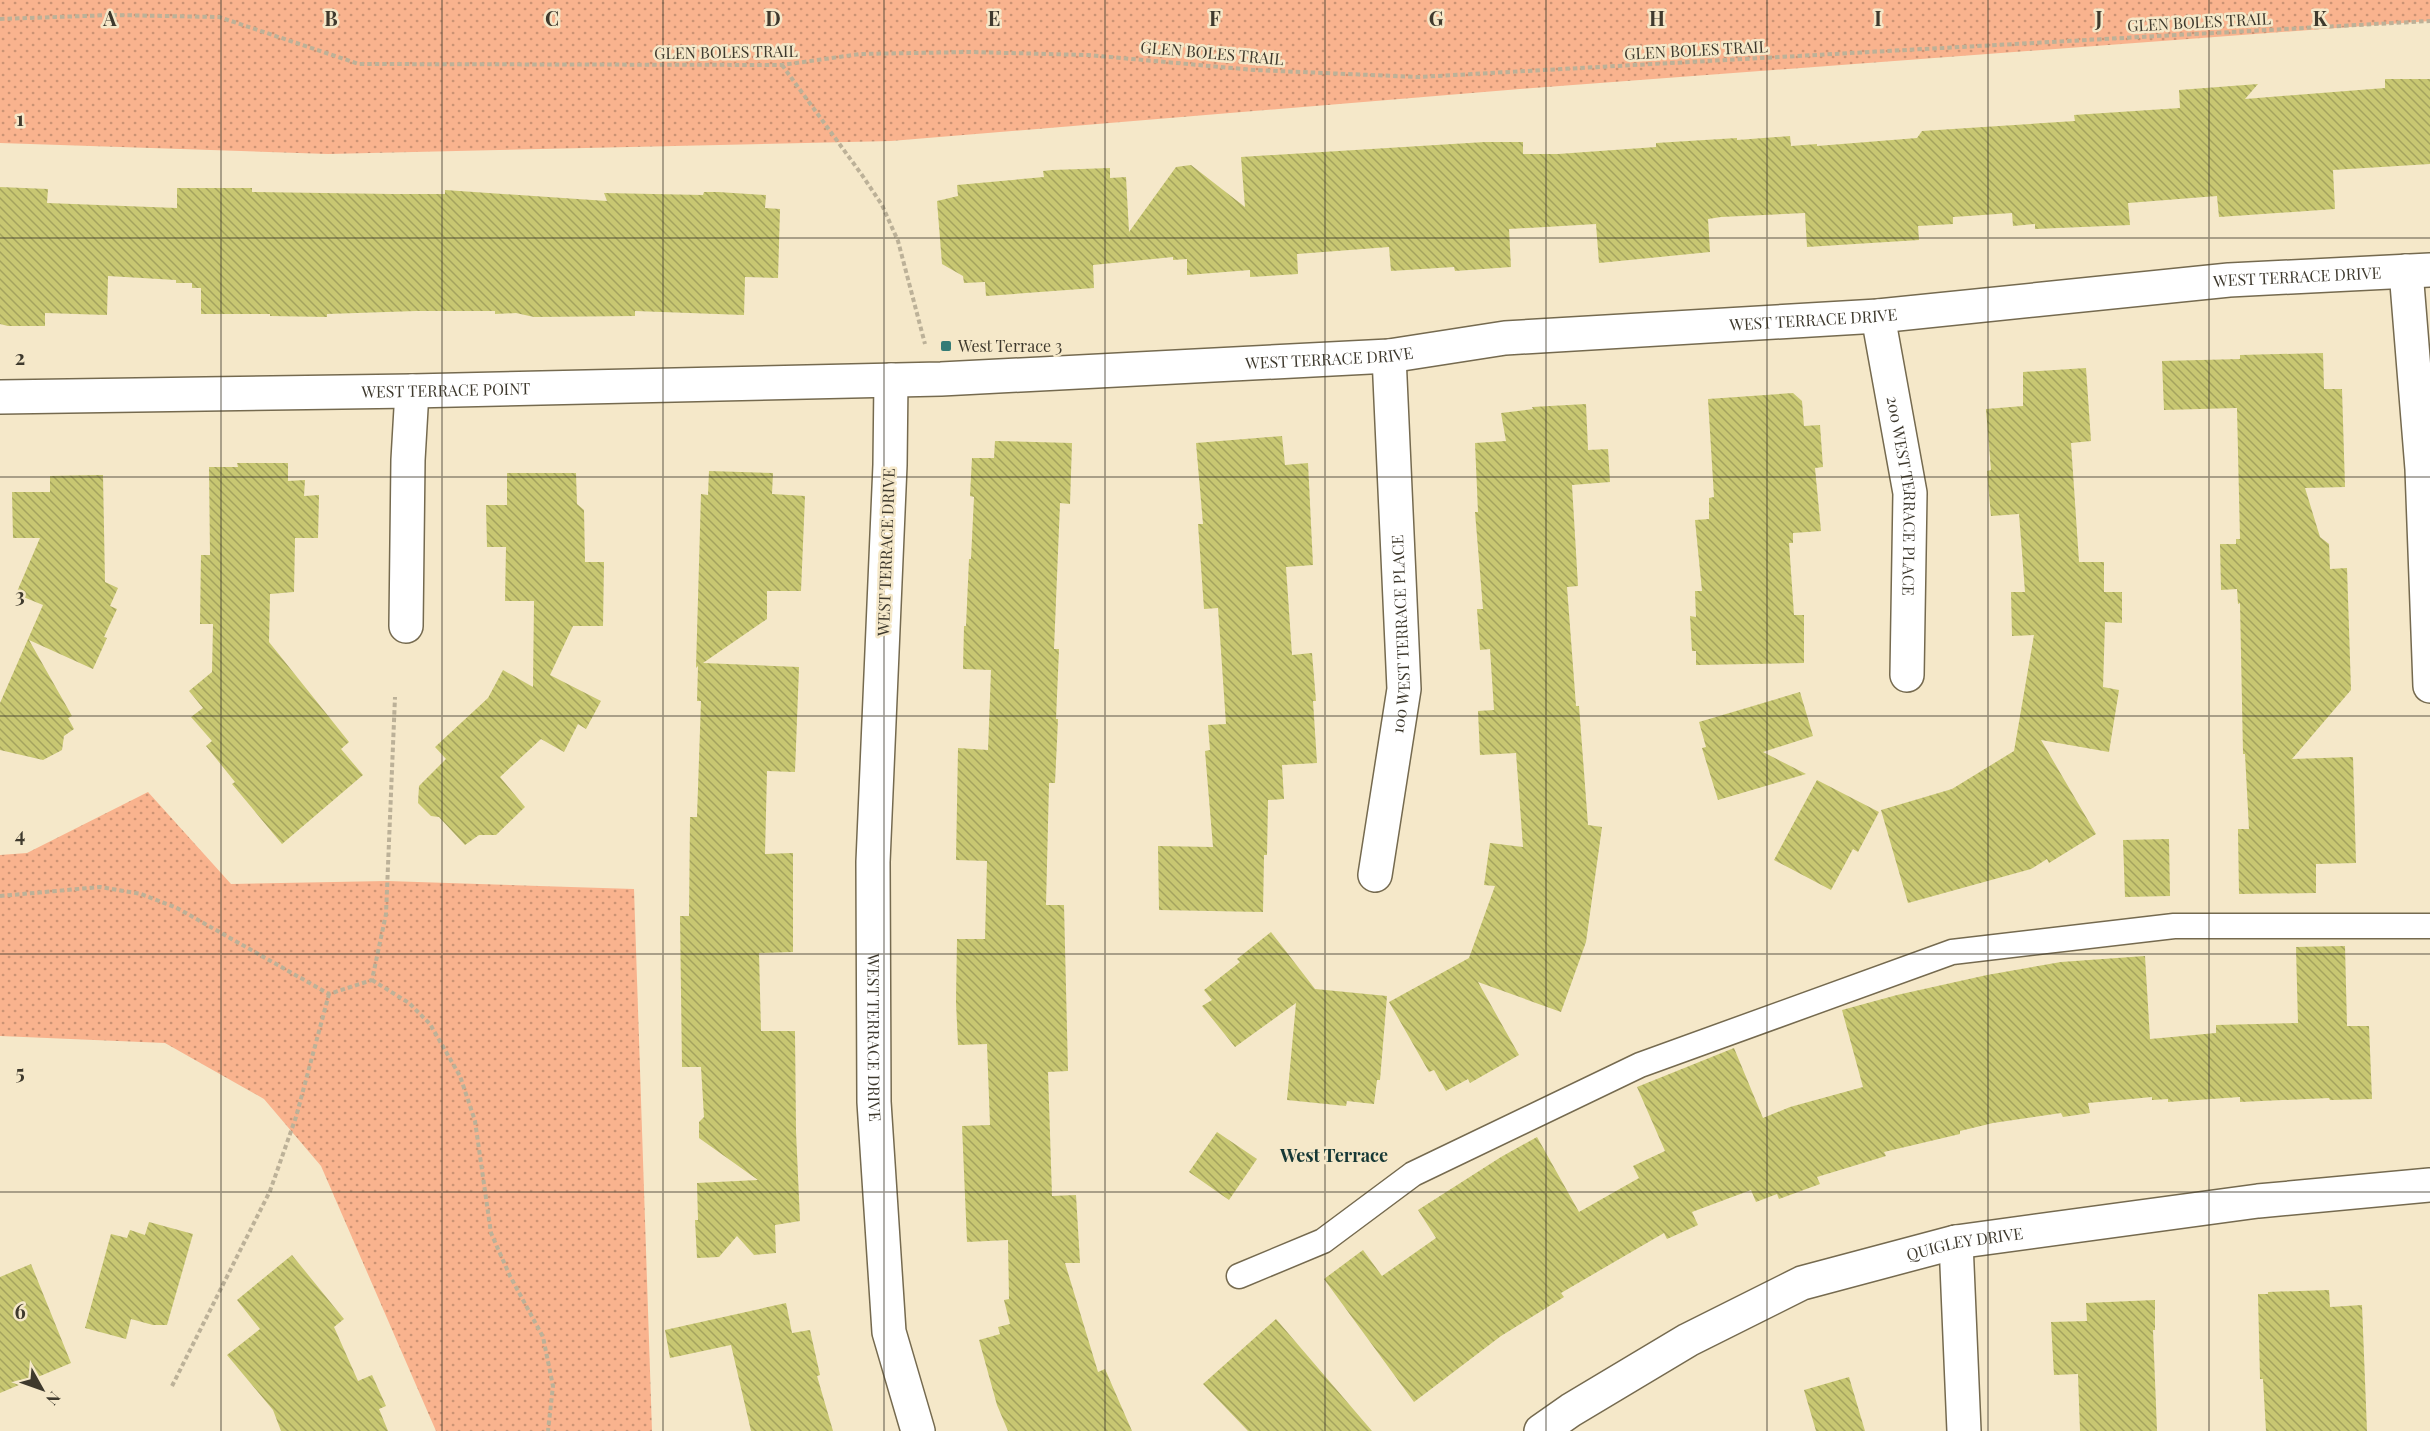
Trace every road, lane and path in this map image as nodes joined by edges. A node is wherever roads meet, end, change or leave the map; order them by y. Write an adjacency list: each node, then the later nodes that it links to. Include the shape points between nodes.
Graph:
1 (0, 19): 3 (path, GLEN BOLES TRAIL, via 219,17 359,64)
2 (2430, 21): 3 (path, GLEN BOLES TRAIL, via 1418,77 1254,70 1088,55 969,52 860,54)
3 (782, 65): 6 (path, via 882,205 898,241)
4 (2418, 271): 5 (street, WEST TERRACE DRIVE, via 2229,280); 13 (street, WEST TERRACE DRIVE)
5 (1878, 316): 7 (street, WEST TERRACE DRIVE, via 1505,338); 12 (street, 200 WEST TERRACE PLACE, via 1910,493)
6 (926, 348)
7 (1389, 356): 8 (street, WEST TERRACE DRIVE); 15 (street, 100 WEST TERRACE PLACE, via 1404,689)
8 (891, 380): 9 (street, WEST TERRACE POINT); 25 (street, WEST TERRACE DRIVE, via 873,862 874,1102 889,1332)
9 (412, 391): 10 (street, WEST TERRACE POINT); 11 (street)
10 (0, 396)
11 (406, 626)
12 (1907, 675)
13 (2430, 686)
14 (395, 697): 18 (path, via 386,914)
15 (1375, 875)
16 (0, 896): 19 (path, via 100,887 141,894 177,908)
17 (2430, 926): 22 (lane, via 2174,926 1952,952 1640,1065 1413,1174 1323,1241)
18 (372, 980): 19 (path); 24 (path, via 409,1003 430,1024 460,1076 476,1121 491,1233 543,1337 553,1386)
19 (329, 994): 23 (path, via 283,1159)
20 (2430, 1185): 21 (street, QUIGLEY DRIVE, via 2258,1201)
21 (1956, 1242): 26 (street, QUIGLEY DRIVE, via 1802,1283 1688,1340); 27 (street)
22 (1239, 1276)
23 (172, 1386)
24 (548, 1431)
25 (918, 1431)
26 (1541, 1431)
27 (1965, 1431)

